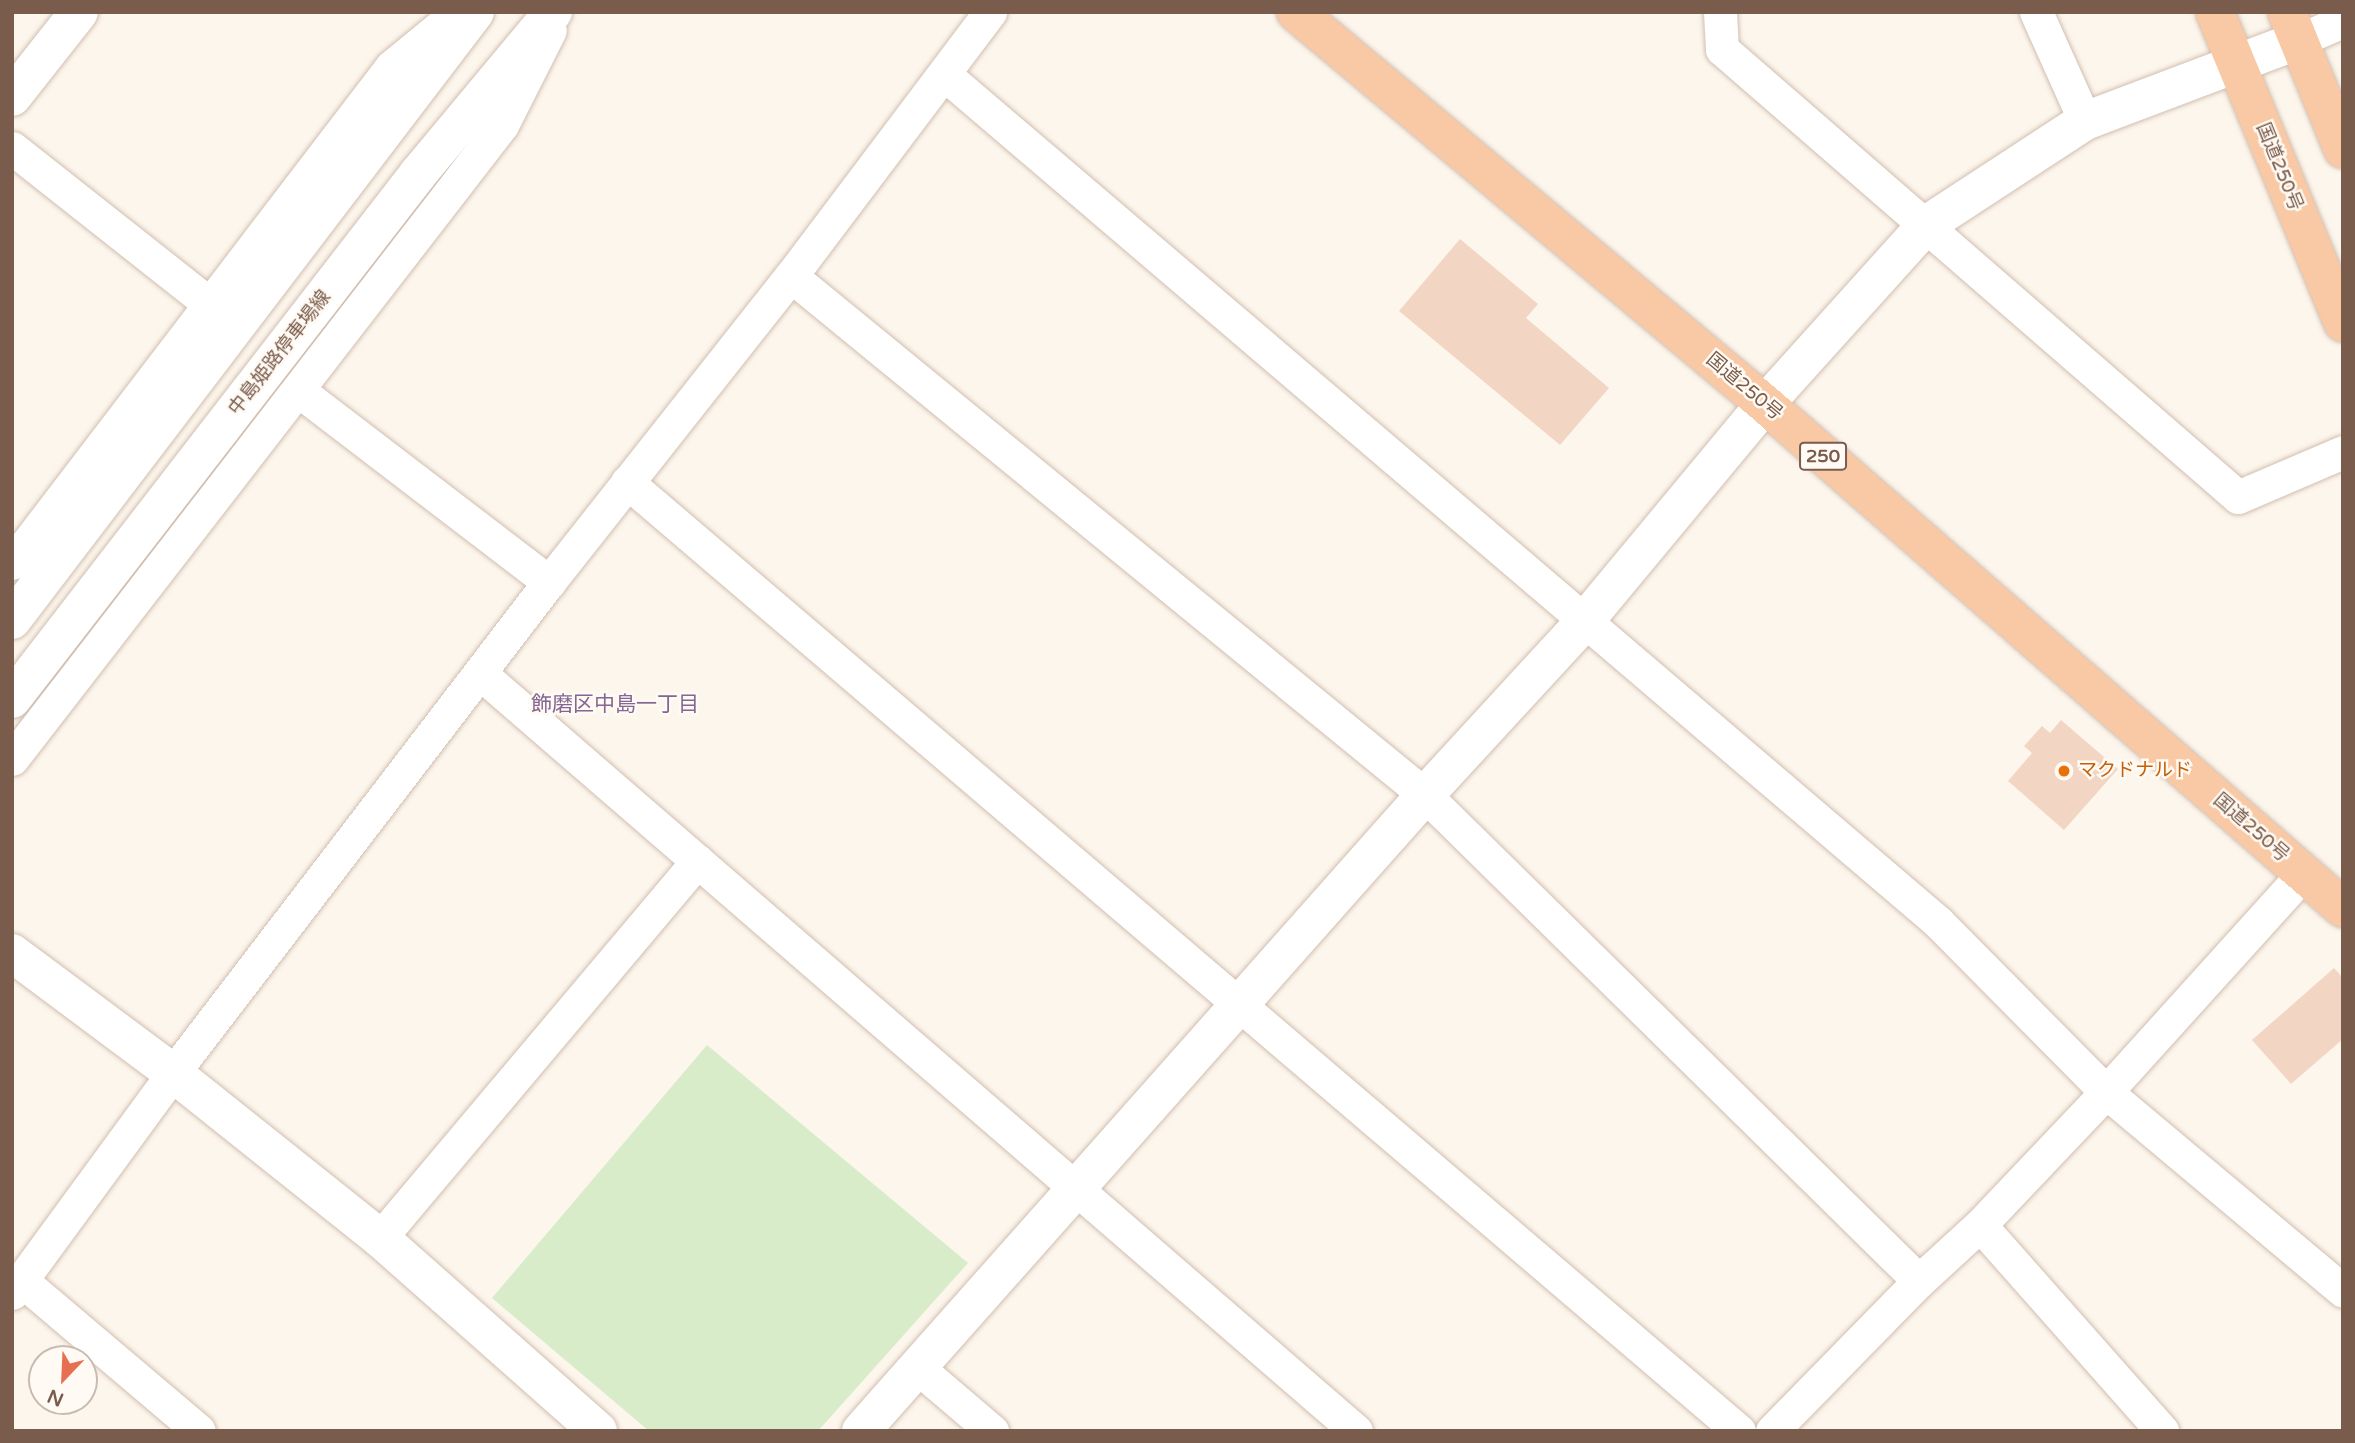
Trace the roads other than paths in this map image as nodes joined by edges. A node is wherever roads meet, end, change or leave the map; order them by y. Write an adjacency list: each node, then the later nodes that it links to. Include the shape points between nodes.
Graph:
1 (79, 12): 15 (street)
2 (458, 12): 21 (street, via 391,67)
3 (475, 12): 29 (street)
4 (553, 12): 32 (street, 中島姫路停車場線, via 418,174)
5 (559, 12): 23 (street, via 502,125)
6 (990, 12): 14 (street)
7 (1296, 12): 24 (highway, 国道250号 / 250)
8 (1720, 12): 19 (street, via 1722,49)
9 (2036, 12): 16 (street)
10 (2215, 12): 13 (highway, 国道250号)
11 (2343, 21): 12 (street)
12 (2293, 26): 13 (street); 18 (highway)
13 (2236, 62): 16 (street); 22 (highway, 国道250号)
14 (944, 74): 20 (street); 30 (street)
15 (12, 97)
16 (2085, 121): 19 (street)
17 (12, 148): 21 (street)
18 (2343, 149)
19 (1926, 225): 24 (street); 25 (street, via 2238,497)
20 (792, 276): 26 (street); 34 (street)
21 (212, 305): 27 (street)
22 (2343, 323)
23 (299, 391): 28 (street); 33 (street)
24 (1765, 404): 30 (street); 36 (highway, 国道250号 / 250)
25 (2343, 453)
26 (627, 482): 28 (street); 39 (street)
27 (12, 563)
28 (549, 582): 31 (street)
29 (12, 620)
30 (1584, 622): 34 (street); 41 (street, via 1938,922)
31 (481, 674): 35 (street); 40 (street)
32 (12, 699)
33 (12, 760)
34 (1425, 795): 39 (street); 45 (street)
35 (698, 861): 42 (street); 44 (street)
36 (2303, 874): 37 (highway, 国道250号 / 250); 41 (street)
37 (2343, 908)
38 (12, 953): 40 (street)
39 (1240, 1005): 42 (street); 54 (street)
40 (173, 1073): 44 (street); 46 (street)
41 (2106, 1092): 43 (street); 47 (street)
42 (1077, 1188): 48 (street); 53 (street)
43 (1980, 1225): 45 (street); 56 (street)
44 (380, 1238): 50 (street)
45 (1919, 1281): 55 (street)
46 (17, 1287): 49 (street)
47 (2343, 1291)
48 (917, 1367): 51 (street); 52 (street)
49 (200, 1431)
50 (598, 1431)
51 (861, 1431)
52 (992, 1431)
53 (1356, 1431)
54 (1739, 1431)
55 (1772, 1431)
56 (2162, 1431)

